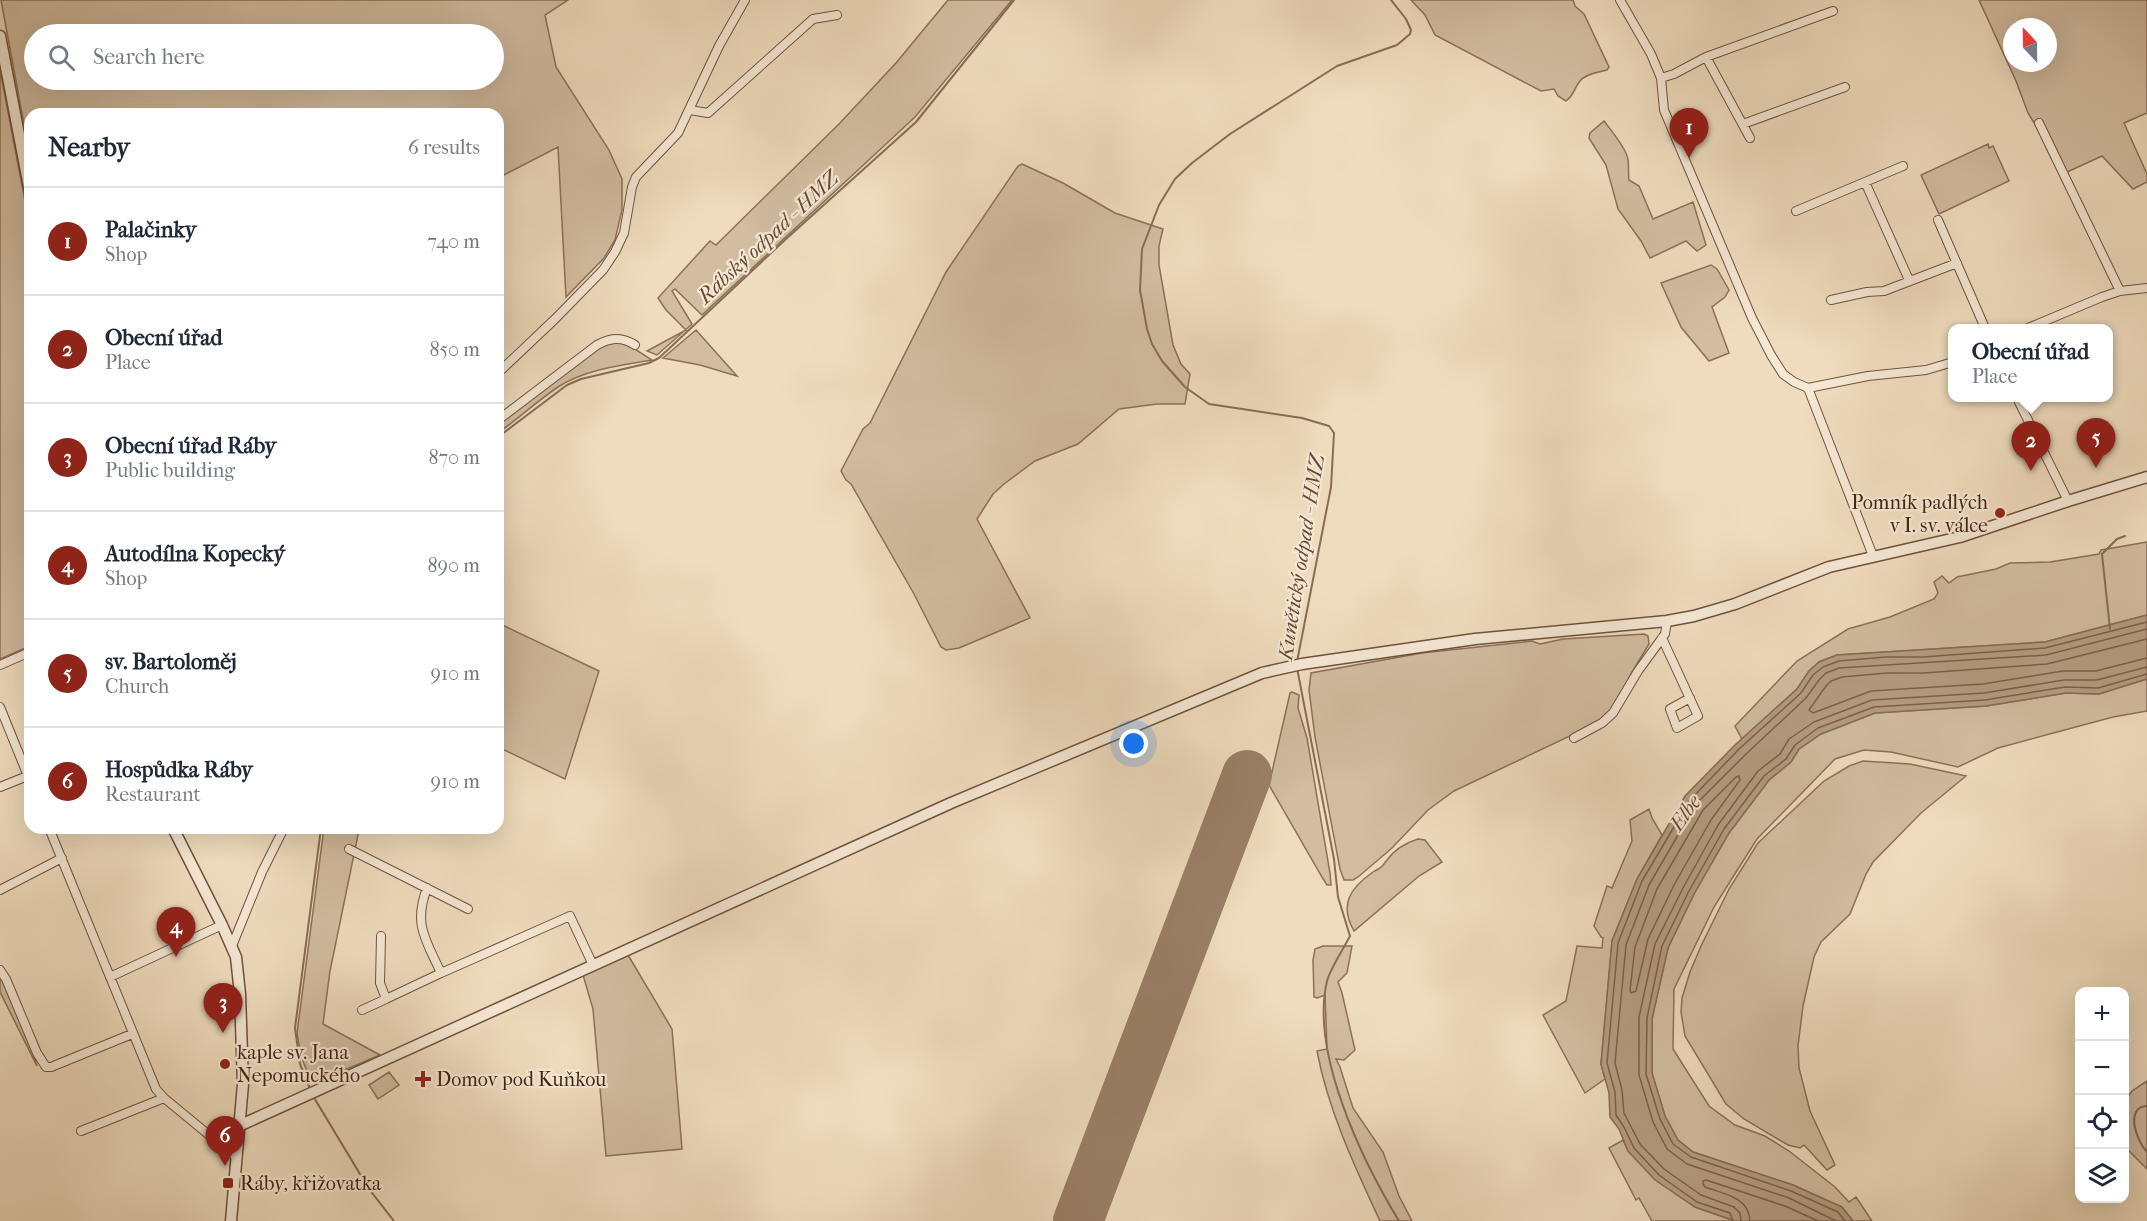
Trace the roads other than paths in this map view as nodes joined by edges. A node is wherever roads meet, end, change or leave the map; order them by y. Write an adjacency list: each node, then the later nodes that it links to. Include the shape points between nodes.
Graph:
1 (745, 0): 9 (street)
2 (1620, 0): 7 (street)
3 (1833, 11): 6 (street)
4 (837, 15): 9 (street, via 813,19 708,113)
5 (0, 36): 13 (street)
6 (1706, 57): 7 (street); 11 (street)
7 (1661, 78): 28 (street, via 1664,110 1752,318 1783,374)
8 (1845, 87): 11 (street)
9 (690, 110): 27 (street, via 676,135 636,177 621,241 603,270)
10 (2039, 123): 21 (street)
11 (1743, 124): 12 (street)
12 (1750, 138)
13 (24, 161)
14 (1903, 165): 15 (street)
15 (1865, 182): 16 (street); 19 (street)
16 (1796, 211)
17 (1938, 220): 18 (street)
18 (1957, 263): 19 (street); 23 (street)
19 (1909, 280): 22 (street, via 1884,291)
20 (2147, 288): 21 (street)
21 (2120, 291): 24 (street)
22 (1831, 300)
23 (1983, 324)
24 (2038, 324)
25 (634, 345): 30 (street, via 616,338 597,345)
26 (1948, 363): 28 (street)
27 (504, 368)
28 (1808, 388): 33 (street)
29 (2019, 402): 32 (street)
30 (504, 415)
31 (2147, 477): 32 (street)
32 (2068, 501): 33 (street, via 1960,537)
33 (1873, 556): 34 (street, via 1829,567 1735,604)
34 (1667, 621): 35 (street); 55 (street, via 1475,639 1298,665 1254,676 951,803)
35 (1662, 638): 38 (street); 40 (street, via 1613,713)
36 (24, 655): 37 (street)
37 (0, 665)
38 (1690, 698)
39 (0, 707): 41 (street)
40 (1575, 738)
41 (24, 765)
42 (24, 779): 43 (street)
43 (0, 787)
44 (52, 834): 48 (street)
45 (176, 834): 52 (street)
46 (281, 834): 54 (street)
47 (349, 849): 49 (street)
48 (62, 858): 50 (street); 58 (street)
49 (427, 888): 51 (street); 57 (street, via 420,922)
50 (0, 890)
51 (468, 909)
52 (222, 925): 54 (street); 58 (street)
53 (381, 936): 59 (street, via 380,983)
54 (232, 946): 63 (street, via 240,994)
55 (593, 965): 57 (street, via 570,916); 63 (street)
56 (0, 970): 61 (street, via 46,1066)
57 (441, 974): 59 (street)
58 (110, 977): 61 (street)
59 (386, 999): 60 (street)
60 (362, 1010)
61 (132, 1034): 62 (street, via 156,1089)
62 (164, 1098): 64 (street); 65 (street)
63 (241, 1125): 65 (street)
64 (81, 1131)
65 (237, 1158): 66 (street)
66 (231, 1221)

